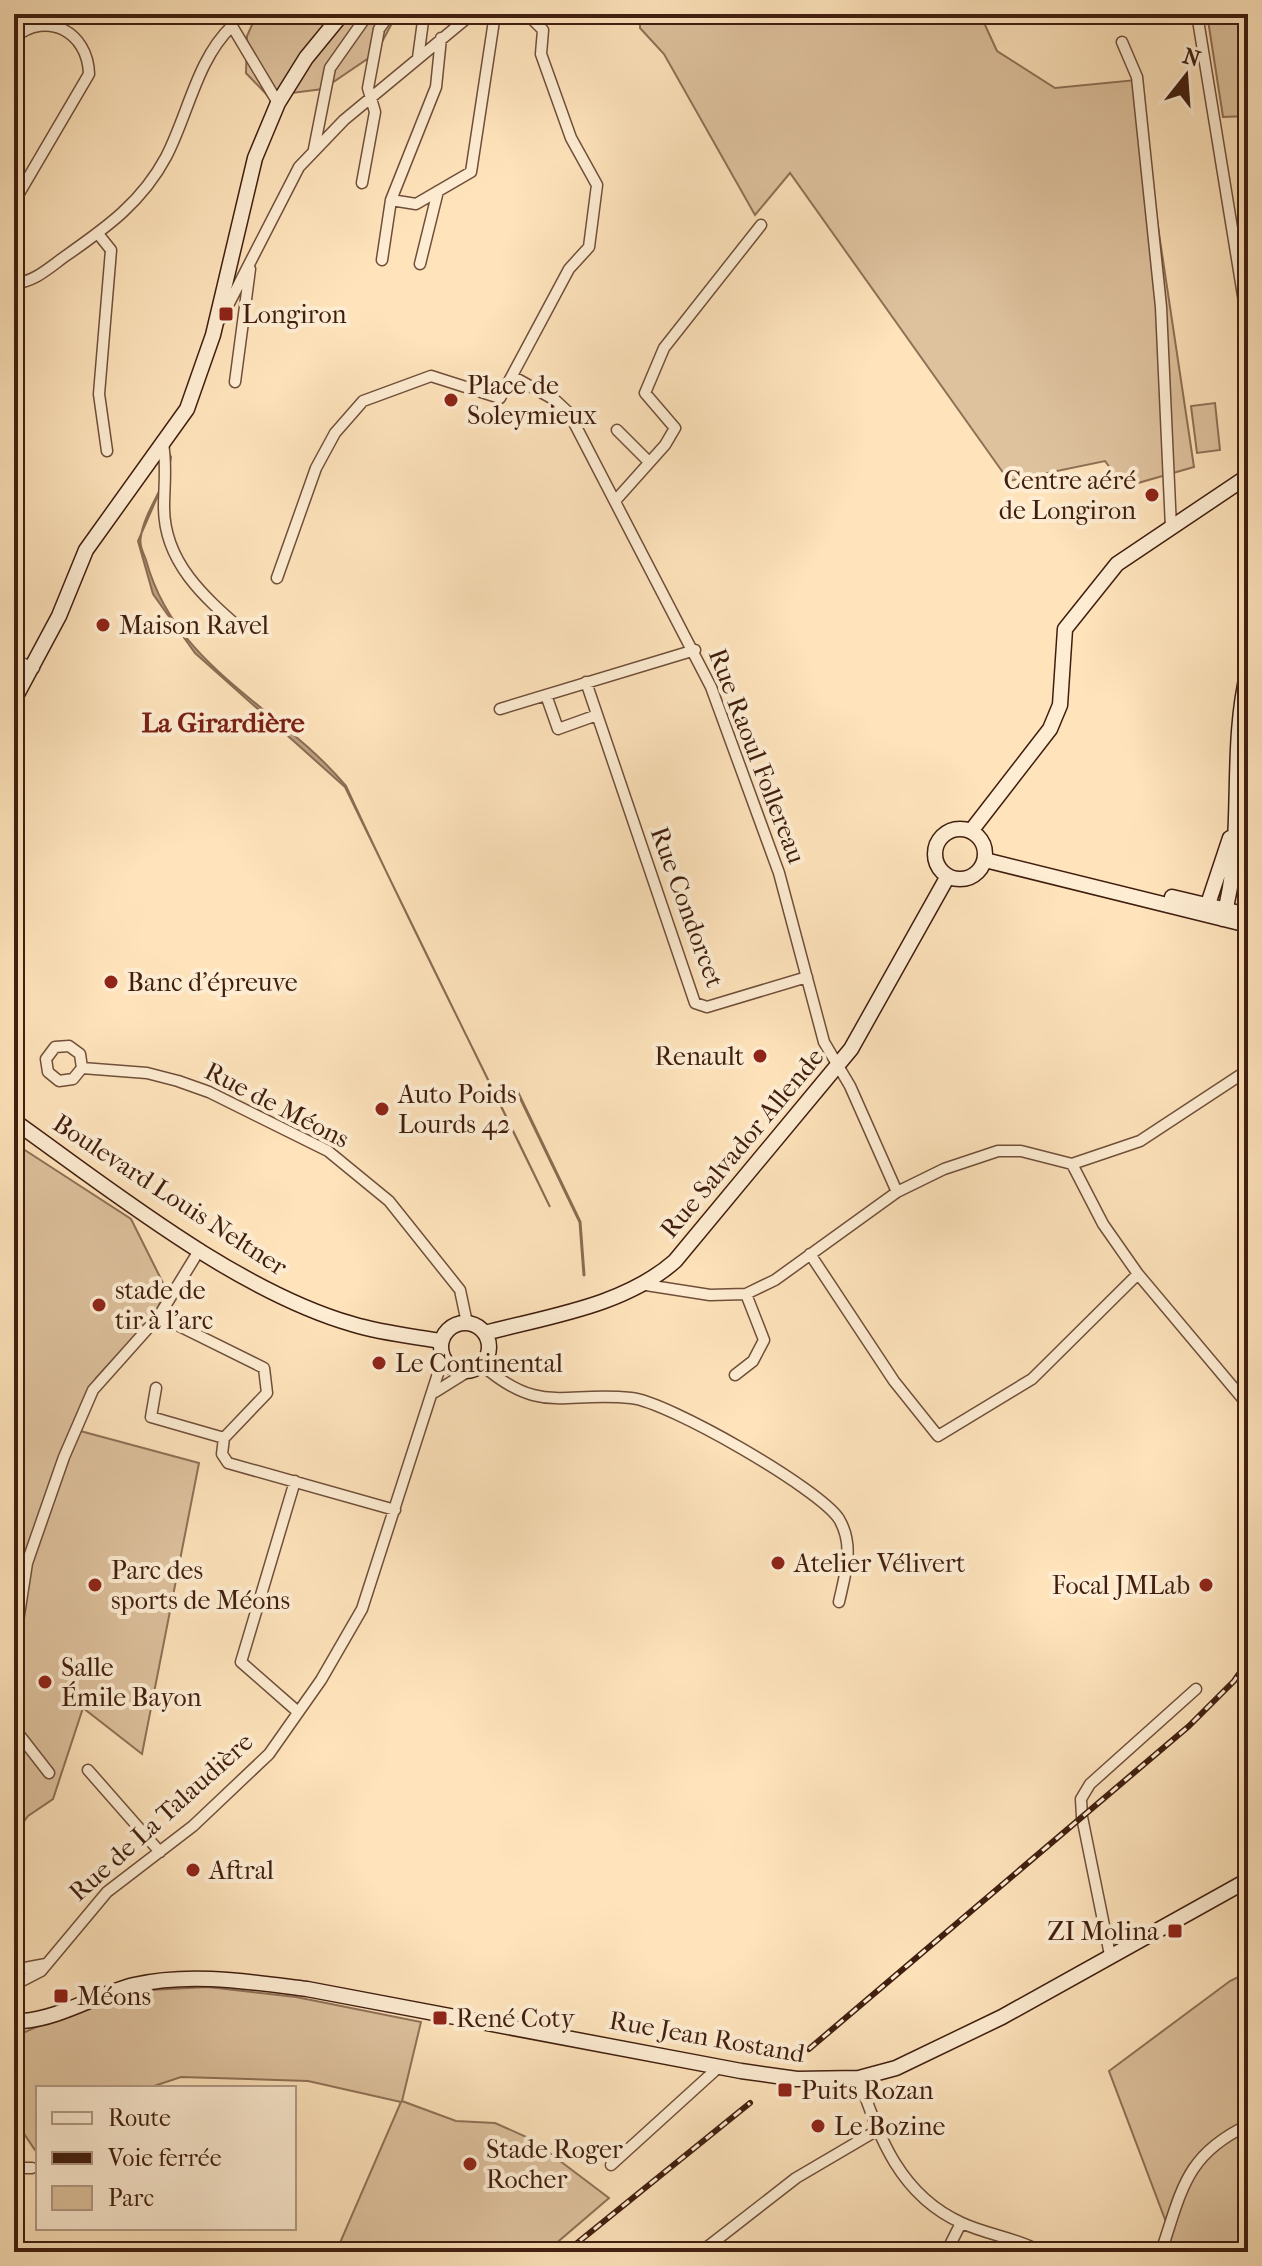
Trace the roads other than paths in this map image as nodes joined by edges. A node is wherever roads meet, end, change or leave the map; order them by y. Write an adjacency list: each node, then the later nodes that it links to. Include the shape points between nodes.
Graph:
1 (223, 14): 10 (street)
2 (342, 14): 16 (street)
3 (368, 14): 17 (street, via 330,68)
4 (390, 14): 15 (street, via 379,29 368,88)
5 (424, 14): 14 (street)
6 (472, 14): 12 (street)
7 (495, 14): 19 (street, via 471,172)
8 (527, 14): 30 (street, via 543,30 541,54 571,138 597,185 589,247 569,269)
9 (1197, 14): 28 (street)
10 (232, 26): 16 (street); 23 (street, via 206,64 165,160 125,212)
11 (14, 38): 21 (street, via 38,25 58,26 84,48 89,74)
12 (441, 38): 14 (street); 20 (street, via 436,87)
13 (1122, 42): 38 (street, via 1137,77 1161,307)
14 (418, 58): 15 (street)
15 (371, 98): 17 (street); 18 (street, via 375,112)
16 (278, 103): 29 (street, via 240,210)
17 (314, 151): 24 (street, via 299,167)
18 (362, 183)
19 (438, 191): 20 (street, via 416,204); 26 (street)
20 (391, 200): 25 (street)
21 (14, 202)
22 (761, 225): 35 (street, via 664,348 645,393 675,428)
23 (99, 235): 27 (street, via 29,281); 34 (street, via 111,250 99,394)
24 (251, 259): 29 (street); 31 (street)
25 (382, 260)
26 (420, 264)
27 (14, 283)
28 (1248, 326)
29 (213, 335): 33 (street, via 187,409)
30 (512, 376): 37 (street, Rue Raoul Follereau, via 569,413); 39 (street, via 500,398 431,376 363,401 335,433 316,468)
31 (235, 382)
32 (617, 430): 35 (street)
33 (163, 444): 40 (street, via 163,509 173,550 196,588); 43 (street, via 86,550)
34 (107, 451)
35 (649, 462): 37 (street)
36 (1248, 476): 38 (street)
37 (615, 501): 41 (street, Rue Raoul Follereau)
38 (1171, 528): 51 (street, via 1117,564 1065,629 1060,705 1050,729)
39 (277, 578)
40 (242, 630)
41 (695, 650): 45 (street); 58 (street, Rue Raoul Follereau, via 779,873)
42 (14, 660): 43 (street)
43 (34, 668): 47 (street)
44 (1248, 671): 50 (street)
45 (586, 682): 46 (street); 49 (street, Rue Condorcet)
46 (546, 695): 48 (street); 49 (street, via 558,729)
47 (14, 700)
48 (500, 709)
49 (597, 715): 58 (street, Rue Condorcet, via 695,1003 707,1007)
50 (1235, 823): 54 (street); 55 (street)
51 (971, 831): 52 (street, via 983,843); 53 (street, via 955,829 940,838 935,855)
52 (985, 860): 53 (street, via 970,877); 54 (street)
53 (948, 876): 59 (street, Rue Salvador Allende, via 851,1049)
54 (1206, 910): 55 (street)
55 (1225, 914): 56 (street); 57 (street)
56 (1248, 915)
57 (1248, 925)
58 (807, 977): 59 (street, Rue Raoul Follereau)
59 (836, 1066): 66 (street, Rue Raoul Follereau); 70 (street, Rue Salvador Allende, via 706,1227)
60 (82, 1068): 73 (street, Rue de Méons, via 178,1081 328,1151 389,1201 462,1292)
61 (1248, 1070): 64 (street, via 1140,1141)
62 (14, 1121): 65 (street, Boulevard Louis Neltner)
63 (14, 1133): 65 (street)
64 (1072, 1164): 66 (street, via 998,1151); 69 (street, via 1103,1224)
65 (91, 1175): 67 (street, Boulevard Louis Neltner)
66 (897, 1192): 68 (street)
67 (200, 1249): 72 (street); 75 (street, Boulevard Louis Neltner, via 307,1308 350,1324)
68 (810, 1254): 69 (street, via 894,1381 938,1436 1032,1379); 71 (street)
69 (1138, 1274): 82 (street)
70 (646, 1285): 71 (street, via 710,1295); 74 (street, Rue Salvador Allende)
71 (746, 1294): 79 (street, via 764,1340 753,1361)
72 (159, 1316): 83 (street, via 264,1368 267,1393); 87 (street, via 93,1390 27,1563)
73 (467, 1323): 74 (street); 75 (street, via 448,1329)
74 (485, 1333): 77 (street, via 490,1347)
75 (441, 1341): 76 (street)
76 (443, 1358): 78 (street); 81 (street, Rue de La Talaudière)
77 (482, 1365): 78 (street); 86 (street, via 513,1390 538,1397 631,1398 668,1408 790,1477 839,1519 849,1545)
78 (467, 1372): 81 (street)
79 (735, 1375)
80 (156, 1388): 83 (street, via 151,1417)
81 (433, 1394): 85 (street, Rue de La Talaudière)
82 (1248, 1405)
83 (224, 1438): 84 (street, via 222,1454 228,1463)
84 (295, 1481): 85 (street); 89 (street, via 241,1662)
85 (395, 1510): 89 (street, Rue de La Talaudière, via 362,1609)
86 (839, 1602)
87 (14, 1647)
88 (1196, 1689): 95 (street, via 1090,1784 1081,1799)
89 (298, 1712): 93 (street, Rue de La Talaudière, via 269,1754)
90 (14, 1728): 92 (street)
91 (88, 1770): 93 (street)
92 (49, 1773)
93 (160, 1852): 96 (street, Rue de La Talaudière, via 107,1892)
94 (1248, 1880): 95 (street, Rue Jean Rostand)
95 (1110, 1955): 101 (street, Rue Jean Rostand, via 927,2056)
96 (46, 1964): 97 (street); 98 (street, Rue de La Talaudière)
97 (14, 1970)
98 (14, 1985)
99 (17, 2019): 100 (street, Rue Jean Rostand, via 148,1975 189,1970 235,1973)
100 (720, 2066): 101 (street, Rue Jean Rostand, via 797,2079); 104 (street)
101 (859, 2078): 103 (street)
102 (1248, 2125): 112 (street, via 1218,2139 1199,2157)
103 (876, 2131): 107 (street, via 907,2183); 109 (street, via 796,2178)
104 (611, 2165)
105 (14, 2168): 106 (street)
106 (32, 2168)
107 (961, 2223): 108 (street); 111 (street)
108 (954, 2249): 110 (street)
109 (701, 2252)
110 (938, 2252)
111 (1042, 2252)
112 (1161, 2252)

